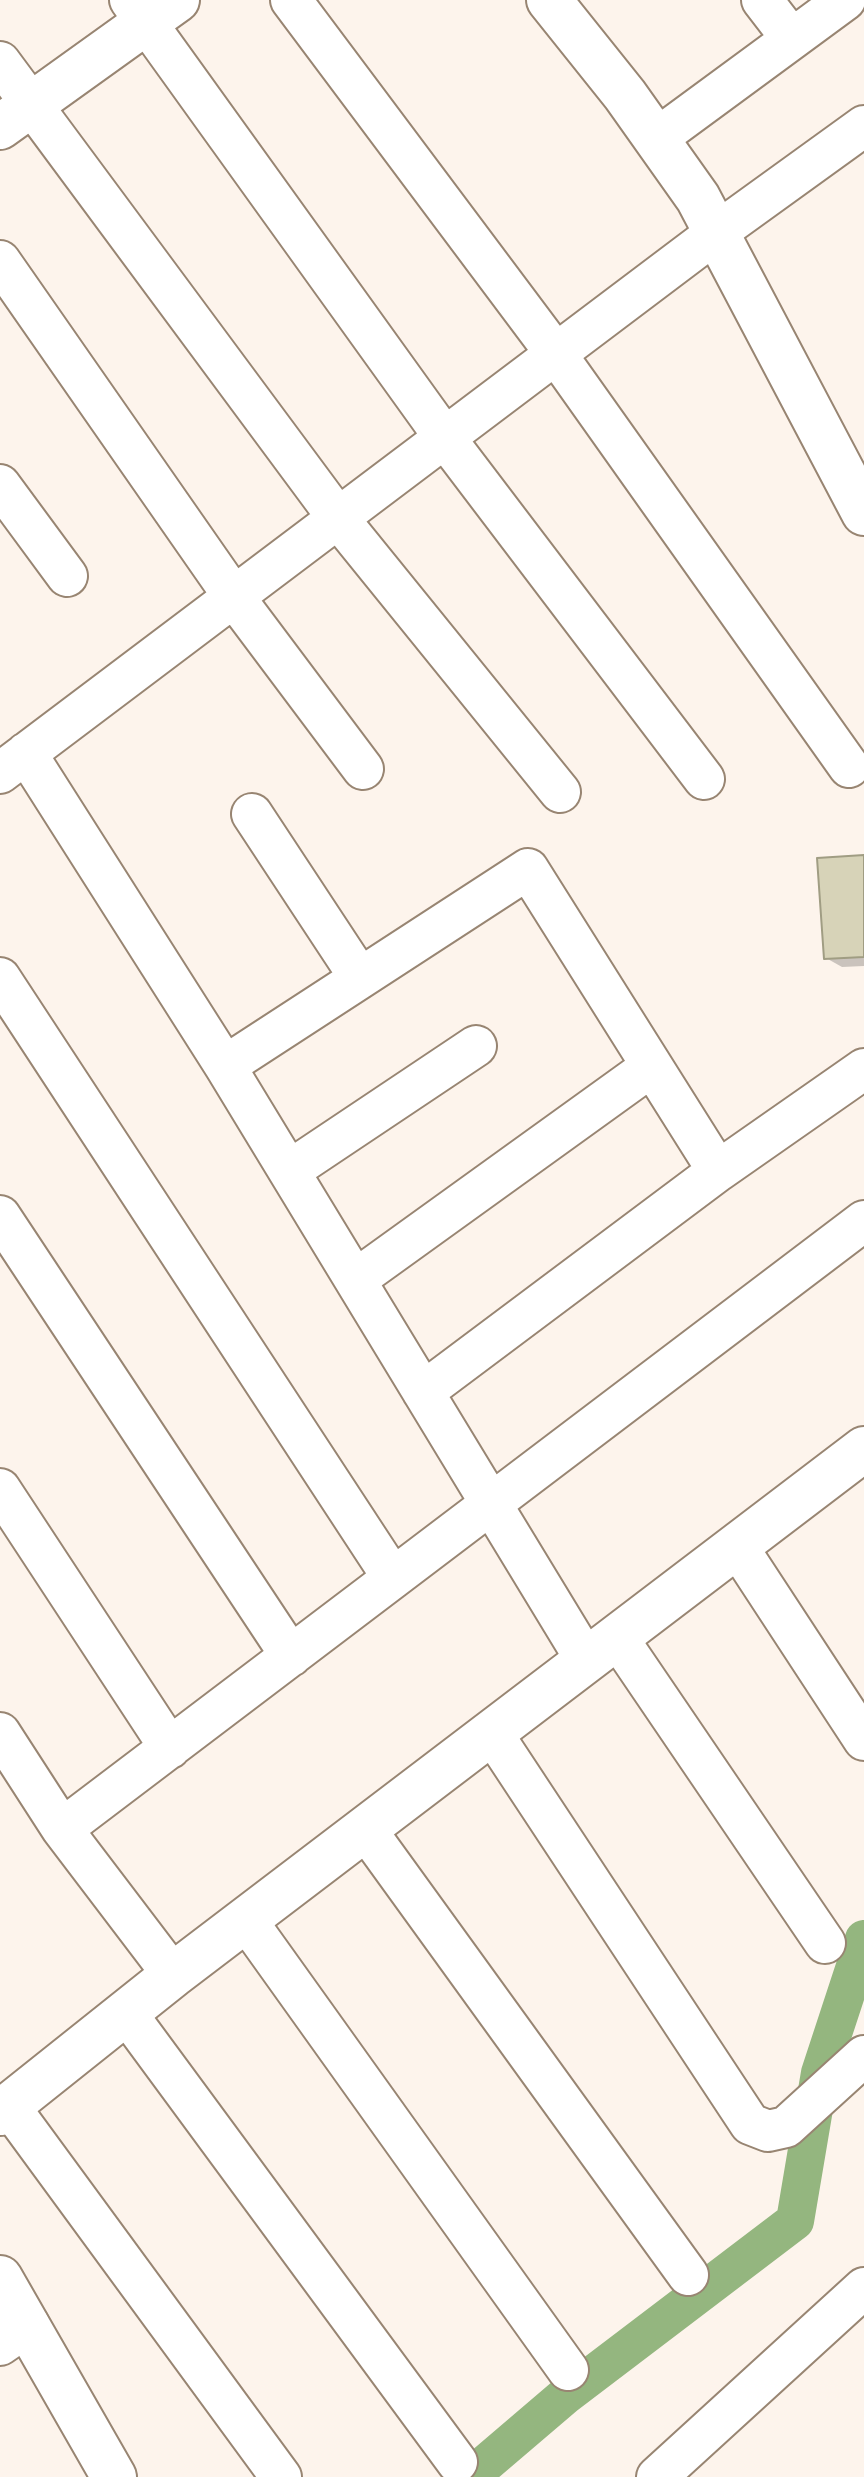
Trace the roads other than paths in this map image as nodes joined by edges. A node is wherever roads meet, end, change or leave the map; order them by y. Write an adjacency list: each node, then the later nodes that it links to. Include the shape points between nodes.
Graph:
1 (291, 0): 13 (street)
2 (549, 0): 10 (street)
3 (762, 0): 6 (street)
4 (845, 0): 6 (street)
5 (151, 7): 8 (street); 14 (street)
6 (792, 39): 10 (street)
7 (0, 62): 8 (street)
8 (15, 116): 17 (street)
9 (864, 126): 11 (street)
10 (656, 139): 11 (street)
11 (716, 233): 13 (street); 16 (street)
12 (0, 261): 19 (street)
13 (556, 354): 14 (street); 21 (street)
14 (445, 438): 17 (street); 23 (street)
15 (0, 485): 18 (street)
16 (864, 513)
17 (338, 518): 19 (street); 24 (street)
18 (67, 576)
19 (234, 597): 20 (street); 22 (street)
20 (13, 763): 29 (street)
21 (849, 767)
22 (363, 769)
23 (704, 779)
24 (560, 792)
25 (252, 814): 27 (street)
26 (0, 978): 42 (street)
27 (360, 978): 29 (street); 30 (street, via 528,869)
28 (476, 1046): 32 (street)
29 (225, 1066): 32 (street)
30 (652, 1066): 33 (street); 36 (street)
31 (864, 1069): 33 (street)
32 (289, 1171): 36 (street)
33 (718, 1171): 37 (street)
34 (0, 1216): 44 (street)
35 (864, 1221): 40 (street)
36 (355, 1280): 37 (street)
37 (423, 1392): 40 (street)
38 (864, 1450): 41 (street)
39 (0, 1489): 48 (street)
40 (491, 1504): 42 (street); 43 (street)
41 (737, 1546): 43 (street); 47 (street)
42 (393, 1578): 44 (street)
43 (601, 1649): 46 (street); 52 (street)
44 (291, 1656): 48 (street)
45 (0, 1733): 49 (street)
46 (492, 1733): 50 (street); 55 (street, via 750,2124 768,2131 786,2127)
47 (864, 1740)
48 (170, 1748): 49 (street)
49 (62, 1829): 53 (street)
50 (366, 1830): 51 (street); 57 (street)
51 (250, 1920): 53 (street); 61 (street)
52 (825, 1943)
53 (173, 1975): 54 (street)
54 (127, 2014): 56 (street); 62 (street)
55 (860, 2060)
56 (5, 2109): 64 (street)
57 (688, 2275)
58 (0, 2278): 60 (street)
59 (864, 2288): 65 (street)
60 (15, 2335): 63 (street)
61 (568, 2370)
62 (457, 2462)
63 (105, 2474)
64 (281, 2477)
65 (657, 2477)

